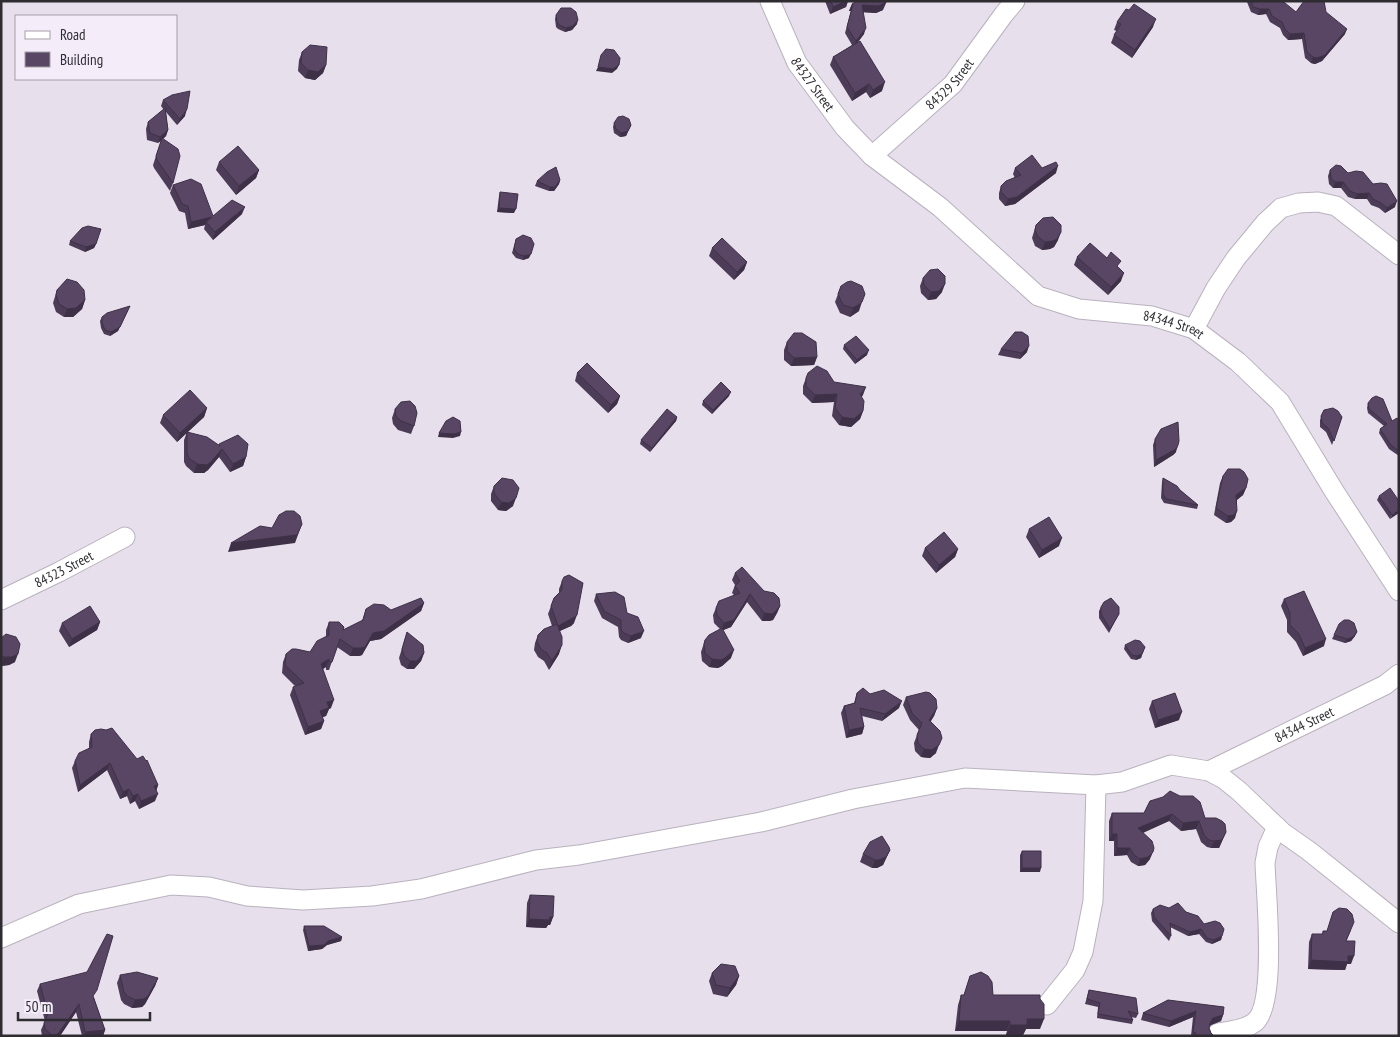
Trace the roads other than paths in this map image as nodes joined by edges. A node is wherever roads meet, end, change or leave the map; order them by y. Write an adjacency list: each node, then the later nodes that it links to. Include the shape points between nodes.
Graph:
1 (770, 1): 3 (street, 84327 Street, via 797,63 844,128)
2 (1015, 1): 3 (street, 84329 Street, via 953,84)
3 (872, 156): 5 (street, 84344 Street, via 940,207 1038,296 1079,309 1152,316)
4 (1399, 255): 5 (street, via 1336,206 1318,202 1281,208 1236,258)
5 (1194, 328): 7 (street, 84344 Street, via 1238,362 1280,402)
6 (125, 538): 8 (street, 84323 Street)
7 (1399, 591)
8 (1, 600)
9 (1399, 674): 10 (street, 84344 Street, via 1385,685)
10 (1209, 771): 11 (street, via 1171,765 1122,782); 12 (street, via 1239,791)
11 (1096, 785): 14 (street, via 965,778 854,799 761,822 536,860 421,889 372,896 303,900 171,885 79,904); 15 (street, via 1093,901 1084,952 1075,970)
12 (1277, 827): 13 (street); 16 (street, via 1265,863 1269,968 1262,1013 1246,1028)
13 (1399, 923)
14 (1, 938)
15 (1047, 1004)
16 (1218, 1033)

